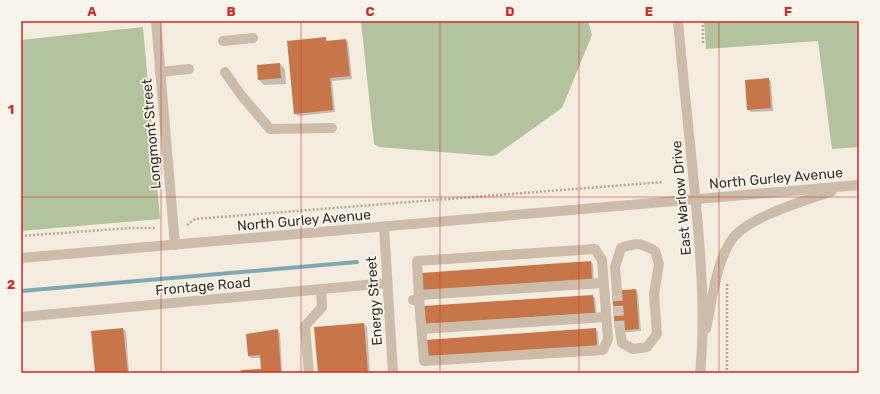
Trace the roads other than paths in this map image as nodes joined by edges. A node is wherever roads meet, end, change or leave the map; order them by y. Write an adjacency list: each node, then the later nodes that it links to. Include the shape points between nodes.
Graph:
1 (156, 21): 6 (street, Longmont Street)
2 (678, 21): 11 (street, East Warlow Drive)
3 (253, 38): 4 (street)
4 (223, 41)
5 (189, 69): 6 (street)
6 (160, 72): 13 (street, Longmont Street)
7 (225, 72): 8 (street, via 270,129)
8 (332, 128)
9 (859, 185): 10 (street, North Gurley Avenue)
10 (843, 186): 11 (street, North Gurley Avenue); 24 (street, via 755,220 734,237 725,250 715,283)
11 (696, 199): 12 (street, North Gurley Avenue); 24 (street, East Warlow Drive, via 702,276)
12 (384, 227): 13 (street, North Gurley Avenue); 15 (street, Energy Street)
13 (175, 246): 14 (street, North Gurley Avenue)
14 (21, 258)
15 (387, 283): 17 (street, Frontage Road); 26 (street, Energy Street)
16 (603, 283): 19 (street); 19 (street, via 602,260 595,249 417,262); 21 (street)
17 (321, 289): 20 (street, Frontage Road); 25 (street, via 322,307 305,326)
18 (617, 291): 23 (street, via 615,267 621,248 634,243 644,245 655,252 659,264 654,294 657,334 647,347 633,349 622,343)
19 (417, 298): 22 (street)
20 (21, 317)
21 (606, 317): 22 (street); 22 (street, via 608,339 603,350 588,351 424,361)
22 (422, 329)
23 (620, 331)
24 (702, 348): 27 (street, East Warlow Drive)
25 (309, 373)
26 (394, 373)
27 (700, 373)

